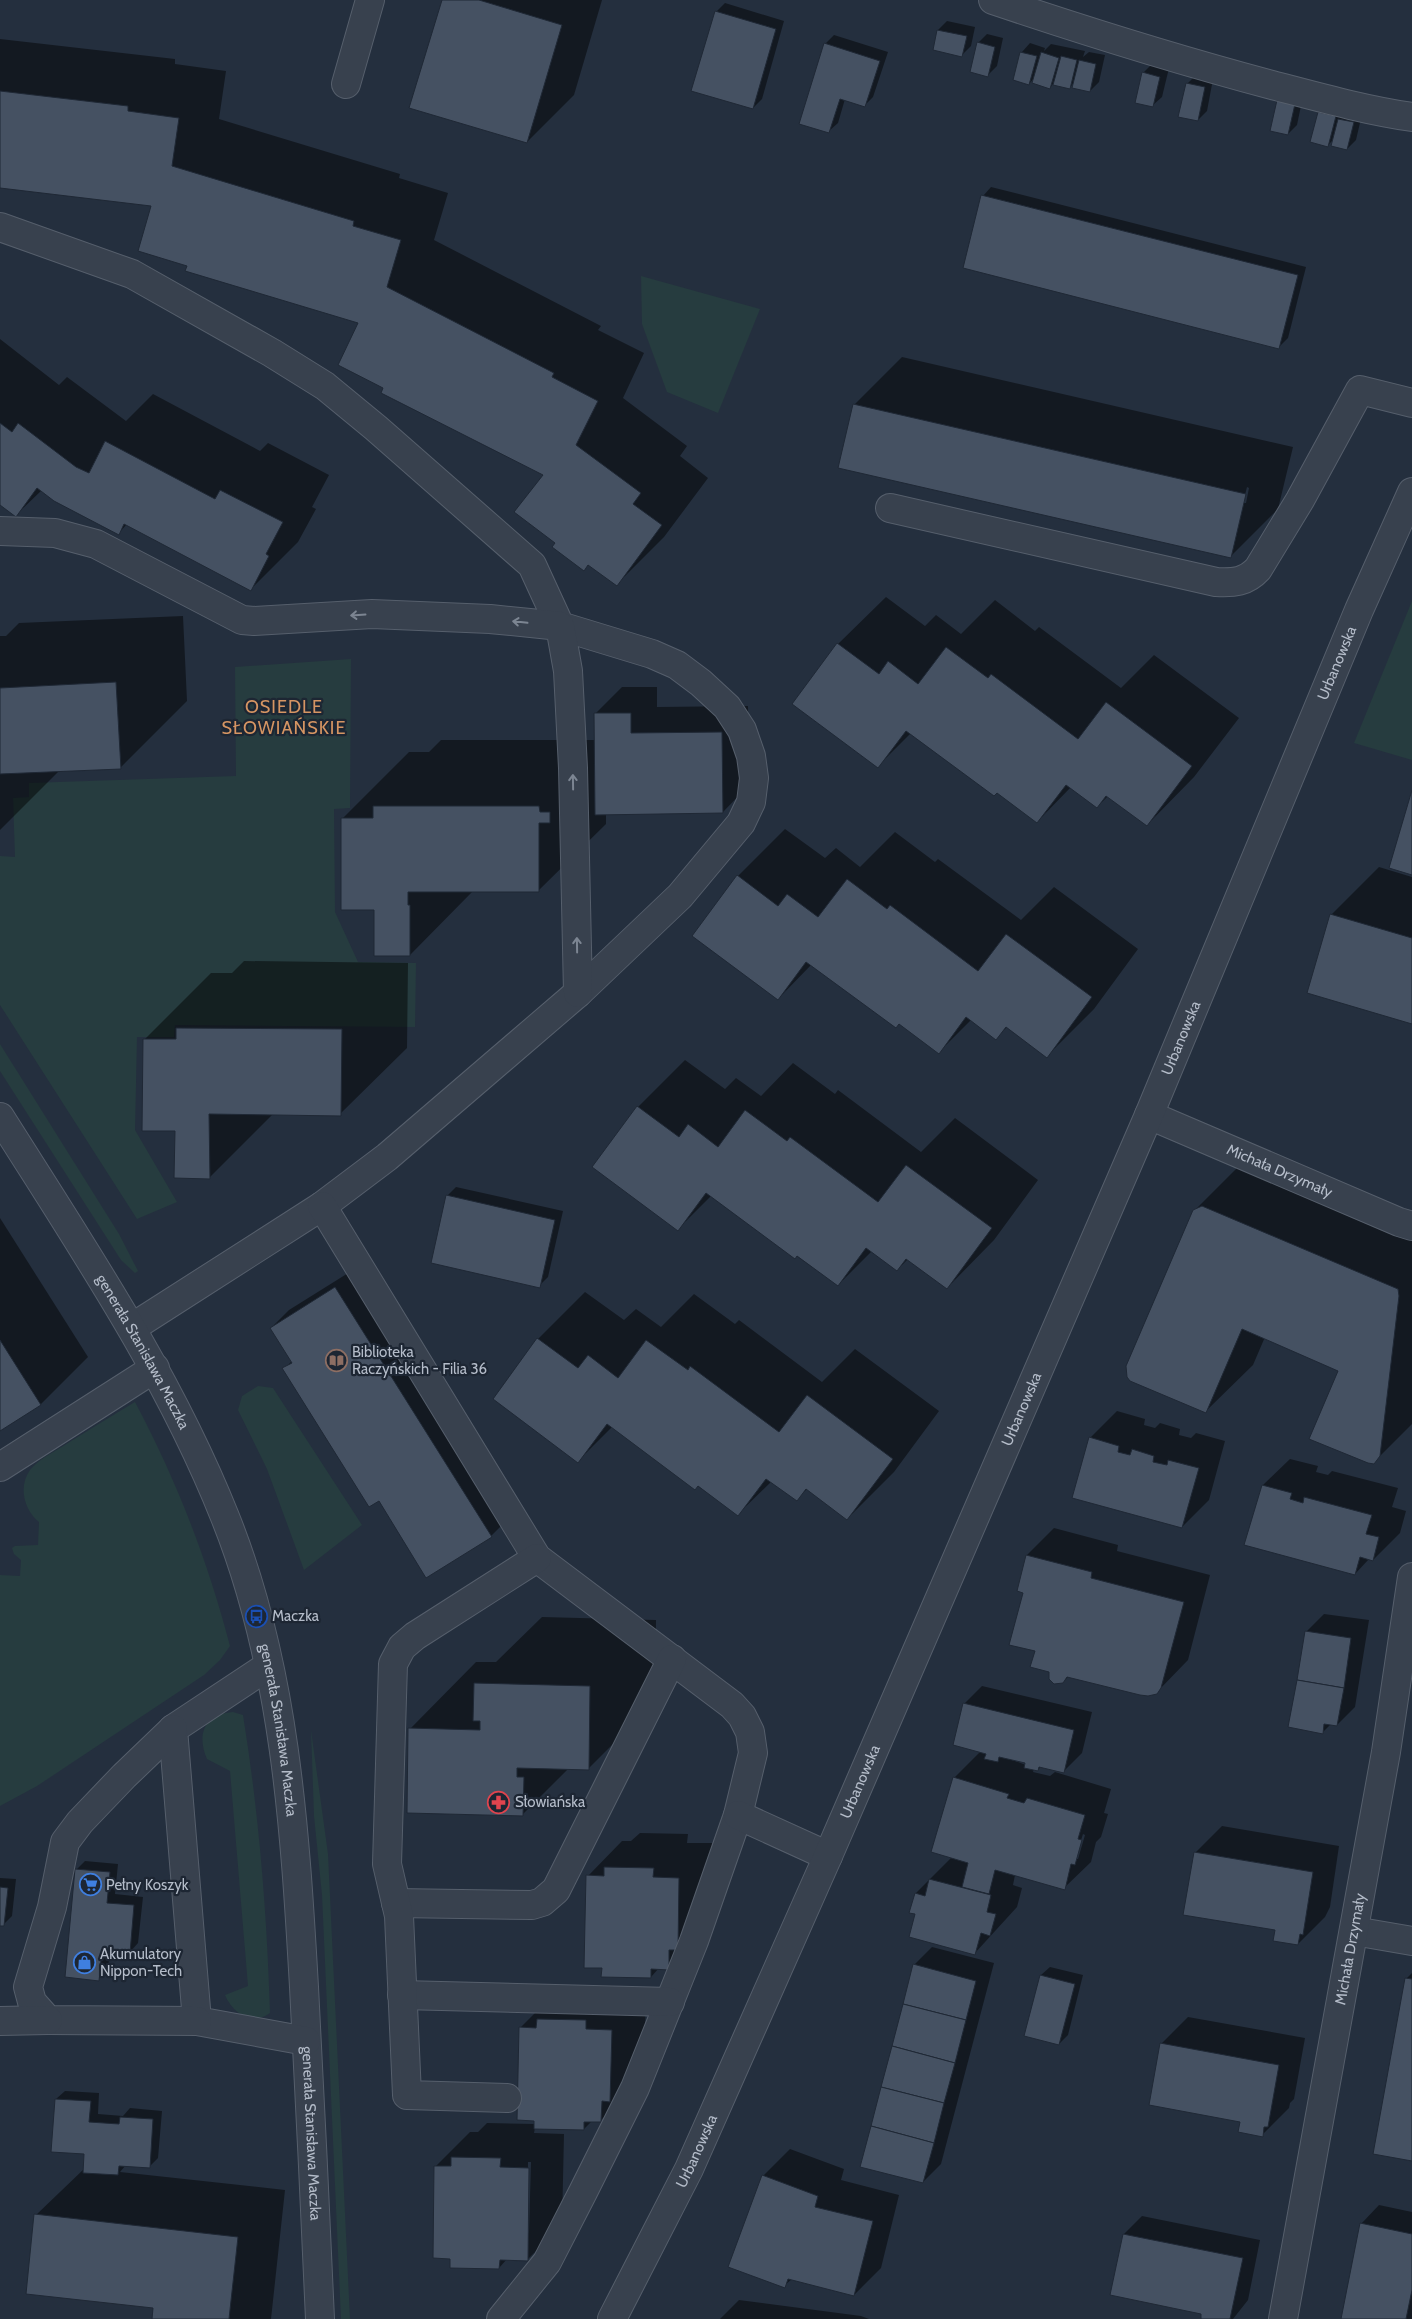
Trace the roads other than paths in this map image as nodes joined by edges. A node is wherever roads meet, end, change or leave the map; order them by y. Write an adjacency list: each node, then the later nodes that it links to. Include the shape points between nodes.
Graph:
1 (370, 0): 3 (street)
2 (993, 0): 4 (street, via 1213,70 1351,106)
3 (346, 84)
4 (1412, 117)
5 (0, 227): 10 (street, via 132,274 325,386 532,565)
6 (1412, 403): 8 (street, via 1360,390 1258,569 1252,576 1235,583 1216,582)
7 (1412, 492): 12 (street, Urbanowska, via 1359,610)
8 (890, 508)
9 (0, 531): 10 (street, one-way to 9, via 490,619 372,614 242,620 96,544 54,533)
10 (560, 626): 11 (street, one-way to 10, via 573,768 568,671); 11 (street, via 652,654 701,683 734,716 747,742 754,778 751,802 741,823 720,850 680,896)
11 (578, 993): 14 (street, via 386,1158)
12 (1149, 1115): 15 (street, Michała Drzymały); 25 (street, Urbanowska)
13 (0, 1117): 16 (street, generała Stanisława Maczka)
14 (322, 1206): 16 (street); 19 (street)
15 (1412, 1226)
16 (132, 1327): 17 (street, generała Stanisława Maczka)
17 (155, 1368): 18 (street); 22 (street, generała Stanisława Maczka, via 226,1519 244,1572)
18 (0, 1467)
19 (537, 1558): 21 (street); 26 (street, via 415,1636 402,1647 394,1664 387,1864)
20 (1412, 1577): 27 (street, Michała Drzymały, via 1386,1752)
21 (672, 1659): 24 (street, via 732,1705 750,1732 754,1753); 26 (street, via 551,1897 532,1904)
22 (268, 1666): 23 (street); 34 (street, generała Stanisława Maczka, via 287,1771 298,1876)
23 (173, 1729): 31 (street, via 80,1822 65,1842 52,1907 28,1987 32,2002); 33 (street)
24 (738, 1815): 25 (street); 30 (street)
25 (828, 1856): 38 (street, Urbanowska, via 689,2169)
26 (396, 1903): 29 (street)
27 (1354, 1931): 28 (street); 39 (street, Michała Drzymały)
28 (1412, 1941)
29 (402, 1995): 30 (street); 35 (street, via 407,2095)
30 (670, 2002): 37 (street, via 635,2088 548,2262)
31 (48, 2020): 32 (street); 33 (street)
32 (0, 2021)
33 (197, 2021): 34 (street)
34 (306, 2041): 36 (street, generała Stanisława Maczka)
35 (507, 2098)
36 (320, 2319)
37 (501, 2319)
38 (612, 2319)
39 (1283, 2319)

